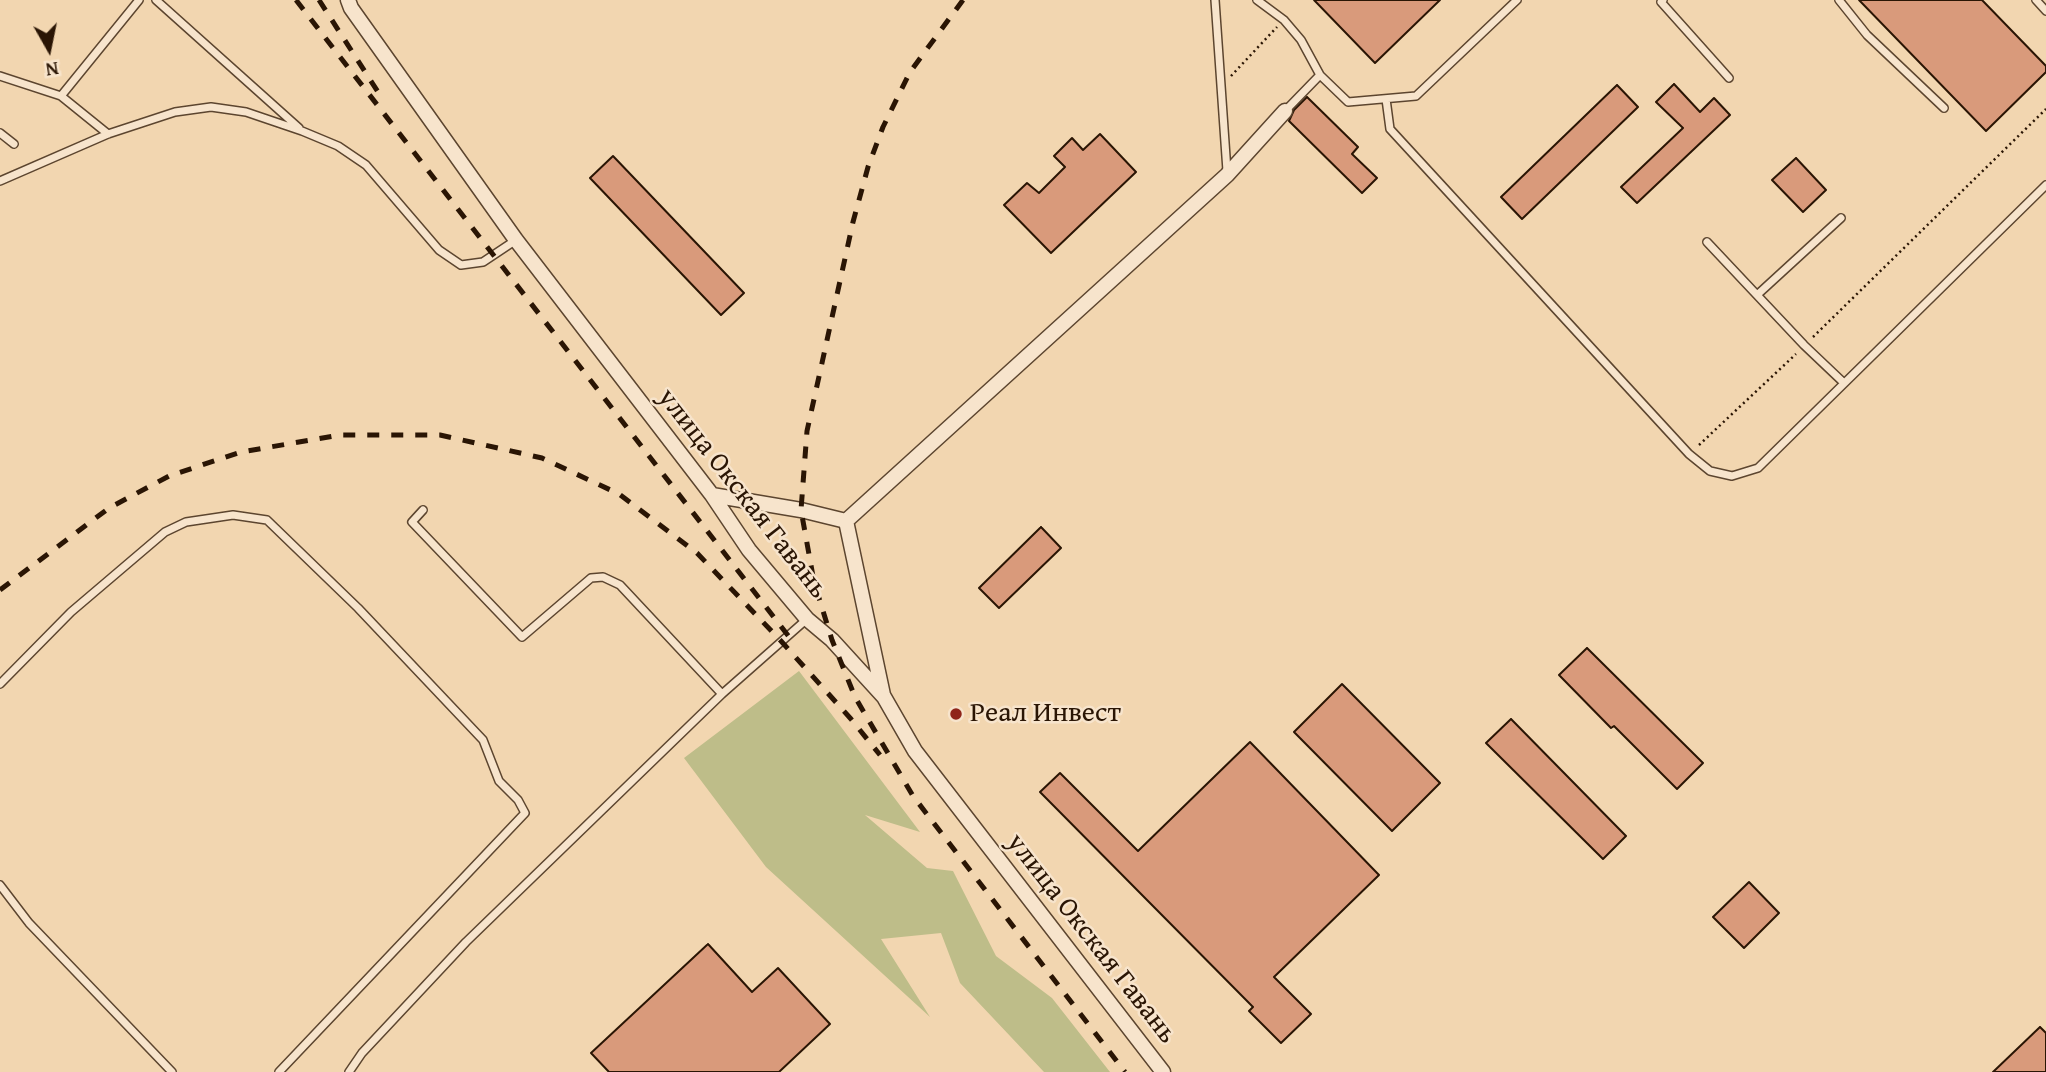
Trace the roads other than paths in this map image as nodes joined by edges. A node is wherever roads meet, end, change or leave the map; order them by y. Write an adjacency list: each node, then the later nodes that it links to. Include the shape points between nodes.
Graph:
1 (139, 0): 14 (lane)
2 (156, 0): 18 (lane)
3 (348, 0): 26 (street, улица Окская Гавань)
4 (1215, 0): 22 (lane)
5 (1257, 0): 11 (lane, via 1301,40)
6 (1517, 0): 15 (lane, via 1416,96)
7 (1663, 0): 13 (lane)
8 (1839, 0): 16 (lane, via 1867,35)
9 (2036, 0): 10 (lane)
10 (2046, 11)
11 (1320, 75): 15 (lane, via 1348,102); 17 (lane)
12 (0, 76): 14 (lane)
13 (1729, 78)
14 (61, 96): 20 (lane)
15 (1386, 99): 29 (lane, via 1390,129 1689,454 1710,471 1732,476 1758,468)
16 (1944, 108)
17 (1285, 111): 22 (street)
18 (302, 131): 20 (lane, via 211,107 174,112); 26 (lane, via 338,146 366,165 439,250 461,265 483,261)
19 (0, 133): 21 (lane)
20 (108, 134): 23 (lane)
21 (14, 144)
22 (1227, 175): 32 (street)
23 (0, 181)
24 (2046, 185): 29 (lane)
25 (1840, 218): 28 (lane)
26 (516, 240): 30 (street, улица Окская Гавань)
27 (1707, 242): 28 (lane)
28 (1756, 295): 29 (lane)
29 (1844, 383)
30 (712, 495): 32 (street); 33 (street, улица Окская Гавань, via 749,550)
31 (423, 510): 35 (lane, via 412,522 522,637 591,578 604,577 620,585)
32 (846, 521): 36 (street)
33 (807, 619): 35 (lane); 36 (street, улица Окская Гавань)
34 (0, 684): 39 (lane, via 71,611 165,532 186,522 233,515 267,520 483,740 499,781 525,813)
35 (722, 694): 40 (lane, via 466,942)
36 (884, 697): 41 (street, улица Окская Гавань, via 915,751)
37 (0, 885): 38 (lane, via 29,923)
38 (172, 1072)
39 (279, 1072)
40 (349, 1072)
41 (1163, 1072)

